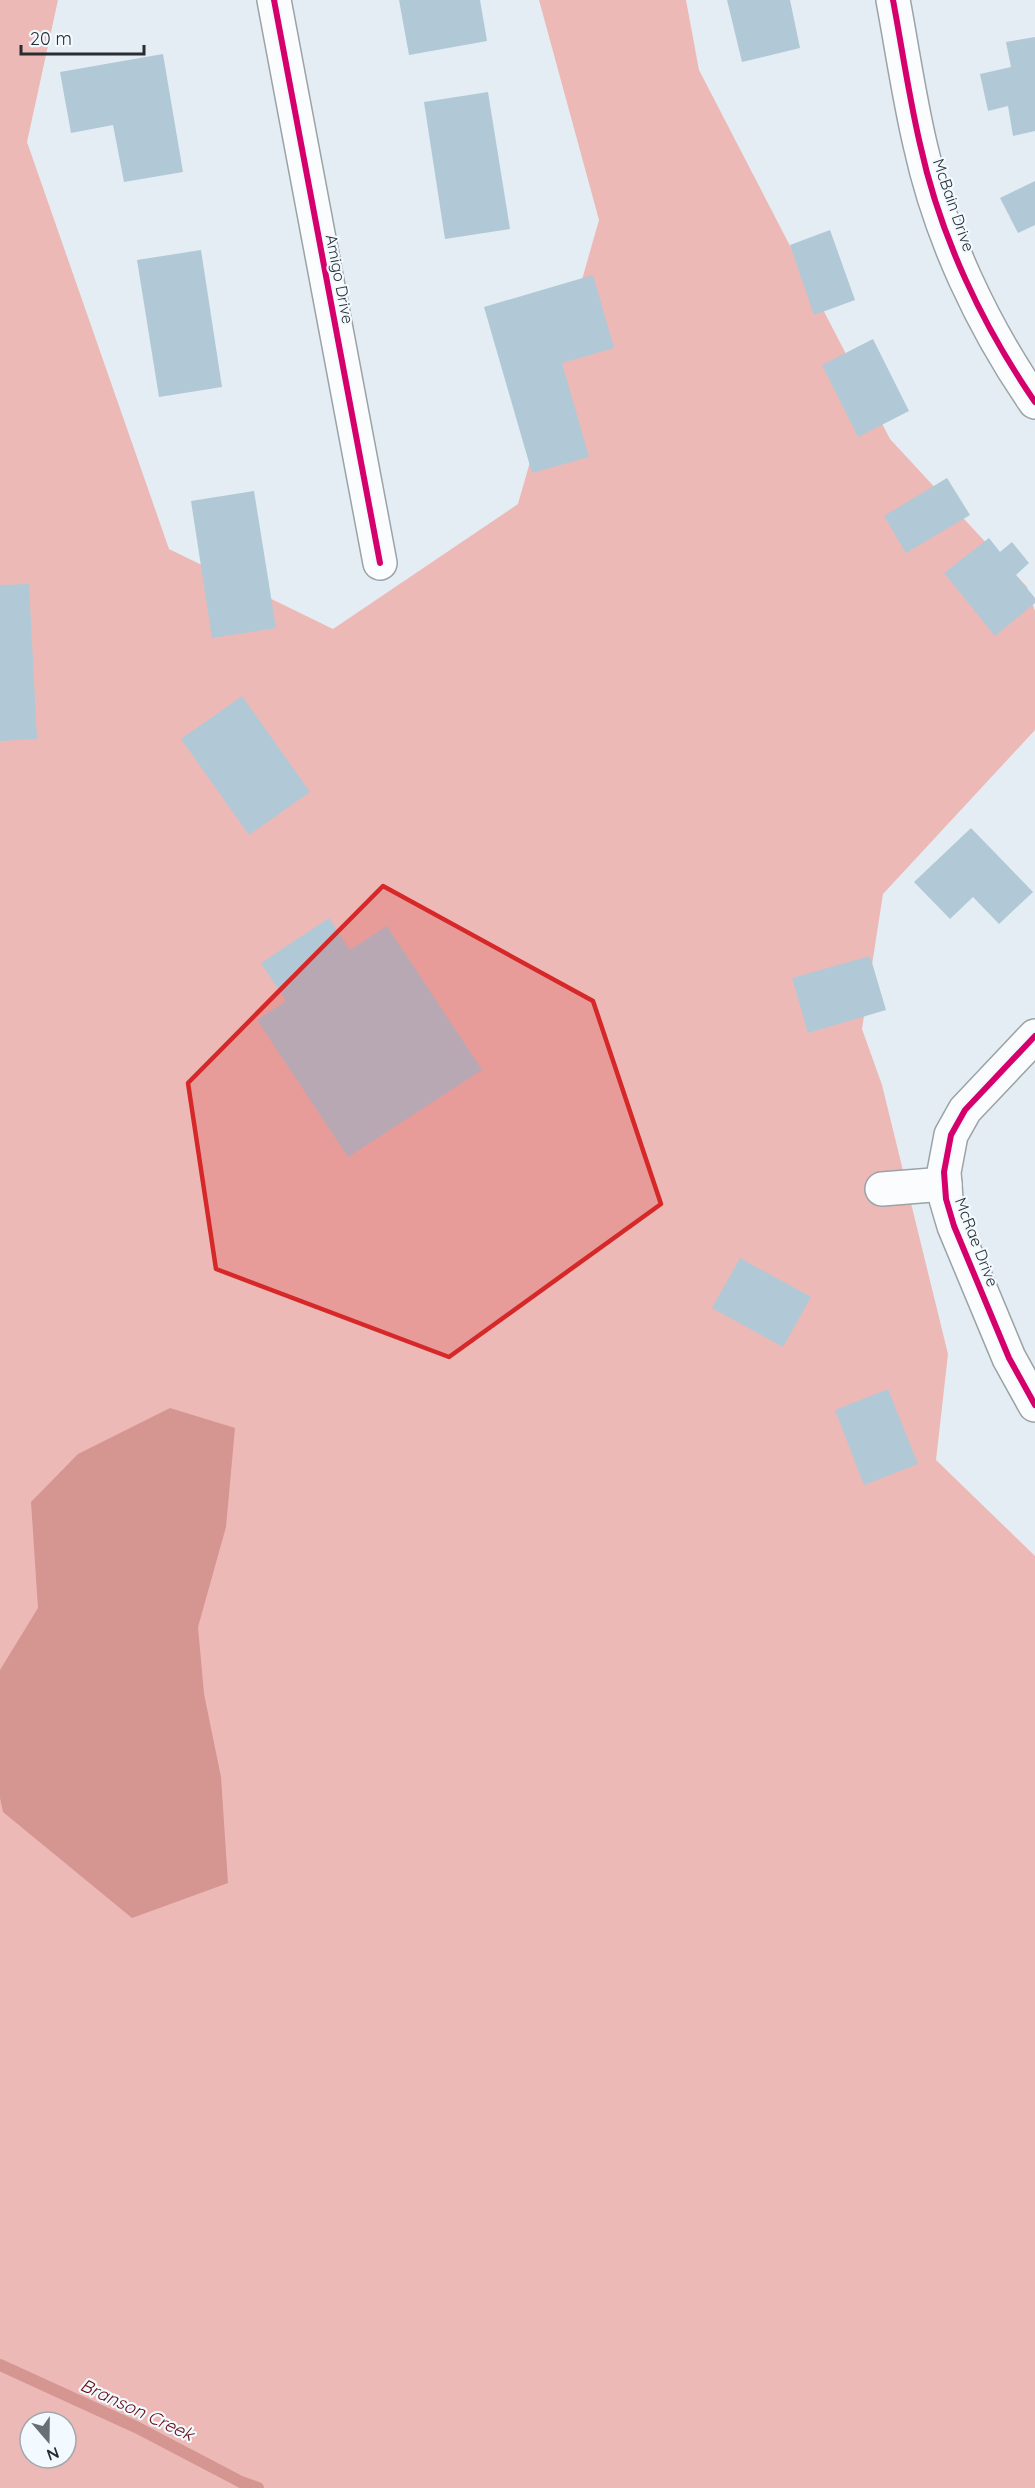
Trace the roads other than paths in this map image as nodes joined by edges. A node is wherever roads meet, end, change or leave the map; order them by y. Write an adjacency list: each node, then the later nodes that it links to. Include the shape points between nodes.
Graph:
1 (274, 0): 4 (street, Amigo Drive)
2 (893, 0): 3 (street, McBain Drive, via 920,146 944,227 977,304)
3 (1035, 402)
4 (380, 563)
5 (1035, 1036): 6 (street, McRae Drive, via 965,1110 951,1135)
6 (945, 1184): 7 (street); 8 (street, McRae Drive, via 954,1226 1009,1358)
7 (882, 1189)
8 (1035, 1405)

